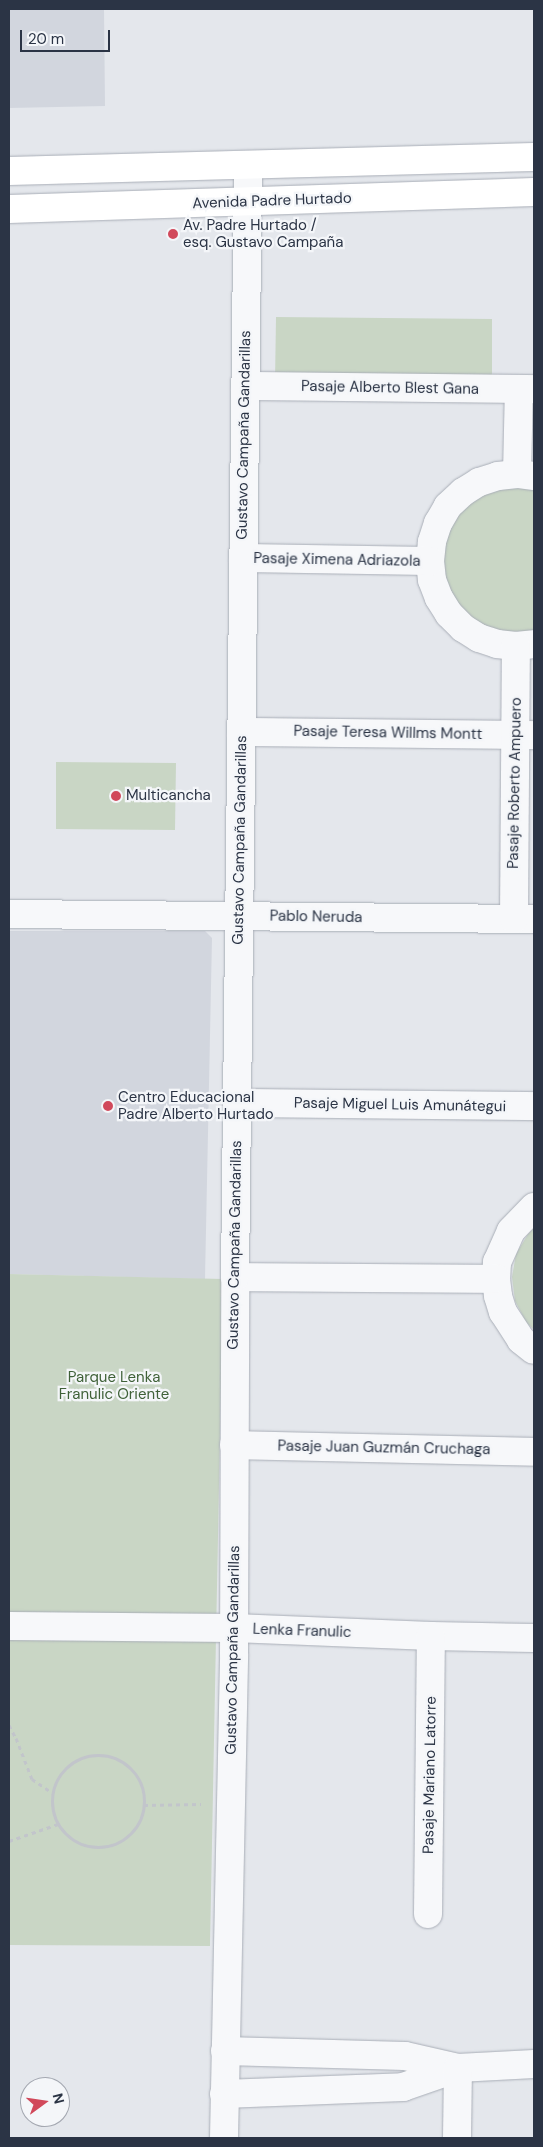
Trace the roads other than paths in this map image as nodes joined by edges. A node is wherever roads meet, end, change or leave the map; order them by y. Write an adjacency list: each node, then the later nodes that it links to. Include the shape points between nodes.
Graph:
1 (534, 157): 2 (main road)
2 (248, 166): 3 (main road); 5 (street, Gustavo Campaña Gandarillas)
3 (9, 172)
4 (534, 192): 5 (main road, Avenida Padre Hurtado)
5 (247, 202): 6 (main road, Avenida Padre Hurtado); 7 (street, Gustavo Campaña Gandarillas)
6 (9, 210)
7 (245, 386): 8 (street, Pasaje Alberto Blest Gana); 10 (street, Gustavo Campaña Gandarillas)
8 (527, 389): 9 (street)
9 (526, 475): 11 (street, Pasaje Ximena Adriazola, via 498,476 479,482 456,499 438,523)
10 (243, 558): 11 (street, Pasaje Ximena Adriazola); 13 (street, Gustavo Campaña Gandarillas)
11 (430, 561): 12 (street, Pasaje Ximena Adriazola, via 432,580 439,598 463,628 497,644)
12 (525, 645): 14 (street, Pasaje Roberto Ampuero)
13 (241, 732): 14 (street, Pasaje Teresa Willms Montt); 16 (street, Gustavo Campaña Gandarillas)
14 (525, 734): 17 (street, Pasaje Roberto Ampuero)
15 (9, 914): 16 (street, Pablo Neruda)
16 (239, 916): 17 (street, Pablo Neruda); 18 (street, Gustavo Campaña Gandarillas)
17 (524, 919)
18 (237, 1103): 19 (street, Pasaje Miguel Luis Amunátegui); 21 (street, Gustavo Campaña Gandarillas)
19 (534, 1106)
20 (534, 1208): 22 (street, via 511,1230 498,1262)
21 (234, 1277): 22 (street); 24 (street, Gustavo Campaña Gandarillas)
22 (496, 1279): 23 (street, via 503,1312 522,1340)
23 (534, 1350)
24 (234, 1445): 25 (street, Pasaje Juan Guzmán Cruchaga); 27 (street, Gustavo Campaña Gandarillas)
25 (534, 1452)
26 (9, 1626): 27 (street, Lenka Franulic)
27 (234, 1628): 28 (street, Lenka Franulic); 31 (street, Gustavo Campaña Gandarillas)
28 (431, 1636): 29 (street, Lenka Franulic); 30 (street, Pasaje Mariano Latorre)
29 (534, 1638)
30 (428, 1914)
31 (225, 2052): 33 (street, via 406,2056); 34 (street, Gustavo Campaña Gandarillas)
32 (534, 2064): 33 (street)
33 (458, 2068): 34 (street, via 403,2087); 36 (street)
34 (224, 2094): 35 (street, Gustavo Campaña Gandarillas)
35 (224, 2138)
36 (457, 2138)

